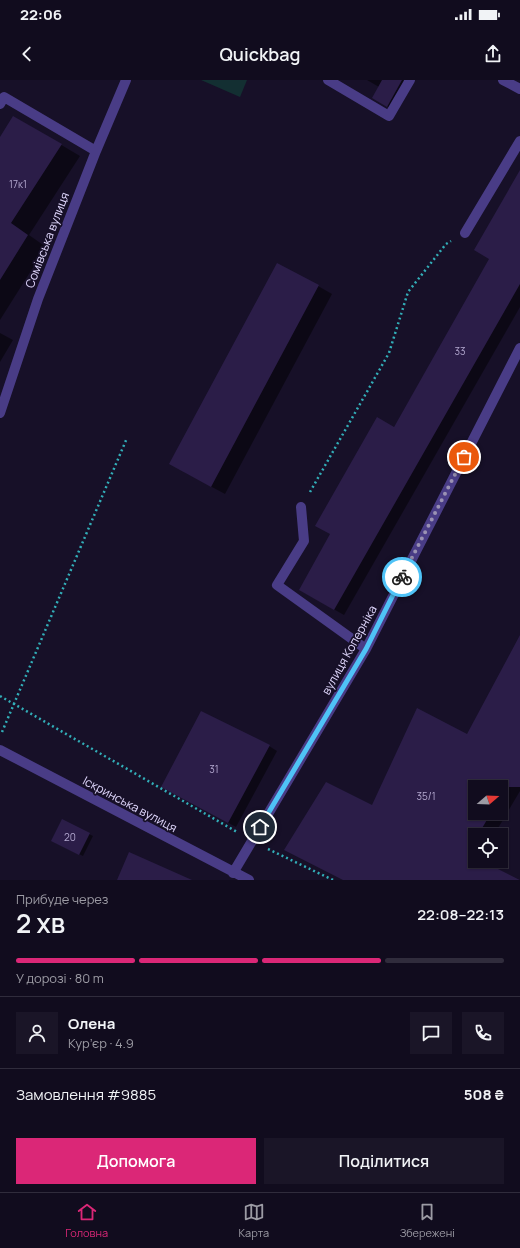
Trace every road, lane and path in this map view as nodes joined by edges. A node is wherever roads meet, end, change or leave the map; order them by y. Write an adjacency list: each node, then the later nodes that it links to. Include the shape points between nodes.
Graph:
1 (126, 80): 8 (street, Сомівська вулиця)
2 (328, 80): 3 (street, via 389,116)
3 (410, 80)
4 (503, 80): 5 (street)
5 (520, 89)
6 (0, 104): 8 (street, via 4,97)
7 (520, 141): 9 (street)
8 (96, 151): 11 (street, Сомівська вулиця, via 38,299)
9 (465, 232): 13 (path, via 446,244 408,292 389,353)
10 (520, 348): 14 (street, вулиця Коперніка)
11 (0, 413)
12 (127, 438): 16 (path)
13 (301, 507): 14 (street, via 304,541 277,585)
14 (366, 649): 19 (street, вулиця Коперніка)
15 (0, 696): 16 (path)
16 (14, 703): 17 (path); 19 (path)
17 (0, 736)
18 (0, 750): 20 (street, Іскринська вулиця)
19 (252, 840): 20 (street, вулиця Коперніка); 22 (path)
20 (233, 872): 21 (street, Іскринська вулиця)
21 (249, 880)
22 (333, 880)

